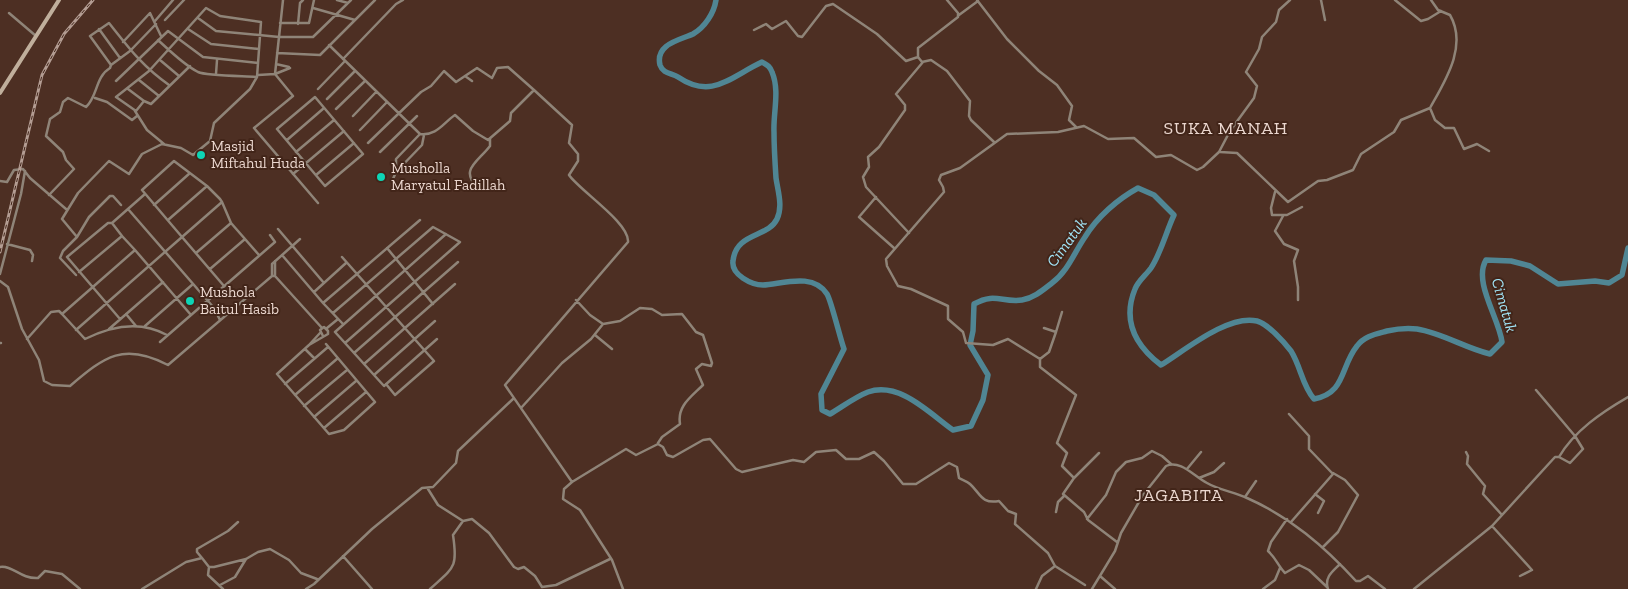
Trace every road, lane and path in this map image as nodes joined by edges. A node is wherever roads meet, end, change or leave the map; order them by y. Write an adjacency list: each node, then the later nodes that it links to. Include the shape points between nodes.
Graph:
1 (59, 0): 34 (main road)
2 (174, 0): 27 (street)
3 (184, 0): 24 (street)
4 (282, 0): 28 (street)
5 (303, 0): 29 (street)
6 (314, 0): 18 (street)
7 (337, 0): 17 (street)
8 (351, 0): 17 (street)
9 (375, 0): 25 (street)
10 (403, 0): 49 (street)
11 (947, 0): 22 (street)
12 (977, 0): 22 (street); 89 (street, via 1007,39 1062,92 1072,106 1069,120)
13 (1290, 0): 103 (street, via 1279,10 1276,22 1262,37 1246,72 1257,86 1256,94)
14 (1321, 0): 26 (street)
15 (1396, 0): 19 (street, via 1421,21)
16 (1431, 0): 19 (street, via 1438,10)
17 (348, 3): 21 (street)
18 (313, 8): 21 (street); 29 (street, via 310,22)
19 (1442, 10): 80 (street, via 1454,23 1458,42)
20 (9, 13): 34 (street)
21 (337, 14): 25 (street); 36 (street, via 315,37)
22 (959, 15): 45 (street, via 918,48)
23 (198, 18): 31 (street); 33 (street, via 216,31); 33 (street, via 208,8 220,16 260,20)
24 (165, 20)
25 (355, 20): 40 (street)
26 (1325, 20)
27 (156, 23): 35 (street); 39 (street, via 149,14); 43 (street)
28 (280, 23): 29 (street); 36 (street)
29 (298, 24)
30 (99, 29): 39 (street, via 109,23); 46 (street); 54 (street, via 90,37)
31 (188, 29): 37 (street); 41 (street, via 209,43)
32 (754, 30): 45 (street, via 766,24 772,29 786,21 802,37 826,6 833,4 877,34 906,61)
33 (260, 35): 36 (street); 41 (street)
34 (36, 36): 67 (main road)
35 (161, 37): 37 (street, via 169,31); 38 (street)
36 (279, 37): 44 (street)
37 (179, 39): 42 (street); 48 (street, via 203,57)
38 (158, 40): 42 (street); 50 (street)
39 (123, 42): 43 (street)
40 (330, 46): 44 (street, via 320,55); 49 (street)
41 (259, 49): 52 (street)
42 (170, 50): 47 (street); 55 (street)
43 (130, 51): 46 (street); 50 (street)
44 (277, 53): 53 (street)
45 (918, 57): 51 (street)
46 (120, 58): 54 (street)
47 (160, 60): 56 (street); 60 (street)
48 (217, 60): 52 (street); 58 (street)
49 (344, 60): 57 (street); 70 (street)
50 (139, 61): 56 (street); 64 (street)
51 (924, 62): 96 (street, via 931,60 949,73 970,102 970,120); 117 (street, via 896,94 905,110 868,158 869,168 864,178 866,187)
52 (258, 63): 61 (street)
53 (276, 64): 59 (street); 59 (street, via 290,68)
54 (111, 65): 75 (street, via 100,78)
55 (190, 66): 58 (street, via 200,73); 60 (street)
56 (149, 71): 63 (street); 68 (street)
57 (355, 71): 65 (street); 76 (street)
58 (216, 74): 61 (street)
59 (275, 74): 61 (street); 108 (street, via 293,96 254,128)
60 (179, 76): 68 (street)
61 (258, 76): 99 (street, via 250,89 214,124 210,141 193,155)
62 (465, 76): 66 (street); 71 (street, via 477,68 492,78 497,68 508,67); 83 (street, via 456,82 444,71)
63 (138, 80): 69 (street); 74 (street)
64 (116, 81)
65 (365, 81): 72 (street); 81 (street)
66 (472, 81)
67 (2, 84): 73 (main road)
68 (169, 85): 74 (street)
69 (127, 88): 77 (street); 82 (street, via 116,97)
70 (318, 89)
71 (534, 90): 94 (street, via 511,112 510,121); 174 (street, via 572,125 569,142 578,154 578,160 569,173 570,177 612,216 628,238 627,245)
72 (376, 92): 78 (street); 85 (street)
73 (0, 93)
74 (159, 96): 77 (street, via 150,105)
75 (95, 98): 84 (street, via 107,102 132,120); 116 (street, via 85,108 71,98 66,99 60,112 50,119 46,136 63,152 74,169)
76 (326, 98)
77 (144, 101): 82 (street)
78 (387, 102): 83 (street); 90 (street)
79 (324, 108): 87 (street); 95 (street); 95 (street, via 315,97 277,129)
80 (1430, 108): 100 (street, via 1436,121 1445,128 1454,128 1464,149 1477,144); 114 (street, via 1401,120 1394,132 1363,152 1353,170 1318,181 1290,202)
81 (336, 109)
82 (135, 111): 84 (street)
83 (398, 113): 88 (street); 98 (street)
84 (137, 116): 99 (street, via 154,138)
85 (352, 116)
86 (417, 116): 88 (street)
87 (334, 120): 91 (street); 101 (street)
88 (409, 124): 92 (street); 102 (street)
89 (1076, 127): 96 (street, via 1058,132 1011,133); 103 (street, via 1084,126 1108,139 1134,138 1154,156 1172,156 1197,170)
90 (360, 130)
91 (344, 131): 97 (street); 104 (street)
92 (420, 134): 93 (street); 106 (street, via 396,159)
93 (424, 135): 94 (street, via 438,130 456,115 483,138); 106 (street, via 423,143)
94 (490, 139): 113 (street, via 490,146 469,175)
95 (287, 140): 101 (street)
96 (994, 142): 131 (street, via 960,168 941,175 939,180 944,192)
97 (354, 143): 109 (street); 109 (street, via 363,154 348,167 325,186)
98 (368, 143)
99 (164, 144): 123 (street, via 142,154 129,174 109,161)
100 (1489, 150)
101 (296, 152): 104 (street)
102 (380, 152)
103 (1219, 152): 114 (street, via 1237,154)
104 (306, 163): 108 (street); 109 (street)
105 (25, 171): 111 (street, via 15,169 7,182); 116 (street); 139 (street)
106 (396, 172): 110 (street)
107 (190, 173): 112 (street); 115 (street, via 174,161 142,189); 120 (street)
108 (293, 174): 119 (street)
109 (316, 175)
110 (393, 179)
111 (0, 181)
112 (207, 186): 118 (street); 126 (street)
113 (479, 188)
114 (1275, 191): 125 (street, via 1271,213)
115 (145, 194): 120 (street); 124 (street)
116 (49, 195): 123 (street)
117 (876, 197): 131 (street); 142 (street, via 859,218)
118 (222, 202): 129 (street); 136 (street)
119 (318, 203)
120 (154, 205): 126 (street)
121 (121, 206): 135 (street, via 110,196 89,217)
122 (1302, 207): 125 (street)
123 (66, 209): 135 (street, via 62,221)
124 (128, 209): 128 (street); 144 (street)
125 (1282, 216): 175 (street, via 1275,231 1284,244 1298,250 1294,261)
126 (168, 220): 136 (street)
127 (420, 220): 141 (street)
128 (112, 223): 134 (street); 156 (street, via 67,257)
129 (231, 223): 137 (street); 145 (street)
130 (278, 229): 140 (street)
131 (909, 233): 142 (street)
132 (446, 234): 149 (street, via 433,227); 155 (street); 163 (street, via 460,242)
133 (270, 235): 146 (street, via 275,242)
134 (122, 236): 143 (street); 156 (street)
135 (77, 237): 156 (street, via 60,258)
136 (182, 237): 144 (street); 145 (street)
137 (245, 239): 146 (street); 154 (street)
138 (300, 239): 140 (street)
139 (7, 244): 150 (street, via 30,250); 157 (street)
140 (293, 246): 147 (street); 162 (street)
141 (387, 248): 149 (street); 158 (street)
142 (894, 248): 217 (street, via 885,263 893,273 896,285 947,306 949,321 962,330 968,344 993,345 1007,339)
143 (135, 250): 153 (street); 168 (street)
144 (165, 251): 153 (street); 164 (street)
145 (196, 253): 154 (street)
146 (259, 255): 167 (street)
147 (282, 255): 159 (street, via 272,264); 169 (street)
148 (342, 257): 152 (street)
149 (396, 259): 155 (street); 165 (street)
150 (32, 261)
151 (458, 262): 170 (street)
152 (347, 263): 158 (street); 162 (street)
153 (149, 266): 161 (street); 176 (street)
154 (210, 269): 167 (street)
155 (405, 270): 163 (street); 171 (street)
156 (78, 273): 168 (street)
157 (0, 274)
158 (357, 274): 165 (street); 177 (street)
159 (273, 276): 186 (street); 196 (street)
160 (0, 281): 206 (street, via 8,286)
161 (163, 282): 172 (street); 184 (street)
162 (324, 282): 169 (street)
163 (415, 282): 170 (street); 179 (street)
164 (193, 284): 172 (street); 173 (street)
165 (366, 284): 171 (street); 182 (street)
166 (455, 284): 178 (street)
167 (224, 286): 173 (street)
168 (92, 287): 176 (street); 183 (street)
169 (314, 292): 177 (street)
170 (424, 293): 178 (street); 187 (street)
171 (376, 296): 179 (street); 192 (street)
172 (176, 298): 185 (street); 195 (street)
173 (207, 300): 180 (street); 185 (street)
174 (576, 300): 193 (street); 228 (street, via 506,384)
175 (1298, 300)
176 (106, 303): 188 (street); 201 (street)
177 (323, 303): 182 (street)
178 (433, 304): 198 (street)
179 (386, 307): 187 (street); 210 (street)
180 (214, 308): 186 (street); 190 (street)
181 (1062, 312): 202 (street)
182 (333, 313): 189 (street)
183 (62, 314): 201 (street); 206 (street, via 51,312)
184 (126, 314): 188 (street); 194 (street)
185 (191, 315): 205 (street)
186 (225, 315): 190 (street)
187 (395, 317): 198 (street); 214 (street)
188 (120, 319): 200 (street)
189 (338, 319): 192 (street); 197 (street)
190 (220, 320): 206 (street, via 168,365 139,353 115,354 66,387 44,381 39,360)
191 (435, 321): 207 (street)
192 (343, 324): 210 (street, via 336,332)
193 (603, 324): 204 (street); 235 (street, via 620,321 640,308 652,309 662,315 682,314 703,336 711,366 702,364 696,369 703,385 682,407 680,424)
194 (136, 326): 195 (street); 200 (street)
195 (145, 326): 205 (street)
196 (322, 328): 197 (street); 203 (street)
197 (327, 328): 203 (street, via 328,334)
198 (405, 328): 207 (street); 218 (street)
199 (1044, 328): 202 (street)
200 (109, 329): 201 (street, via 85,339)
201 (76, 330)
202 (1056, 332): 217 (street, via 1049,352)
203 (321, 334): 211 (street)
204 (595, 335): 212 (street); 230 (street, via 562,363)
205 (167, 336): 209 (street)
206 (27, 339)
207 (415, 339): 213 (street); 220 (street)
208 (436, 339): 213 (street)
209 (160, 342)
210 (345, 342): 214 (street)
211 (305, 349): 216 (street); 222 (street, via 277,372)
212 (612, 349)
213 (424, 350): 223 (street); 223 (street, via 434,361 395,395)
214 (354, 353): 218 (street)
215 (338, 358): 216 (street, via 327,346); 219 (street); 226 (street)
216 (315, 359): 222 (street)
217 (1040, 359): 244 (street, via 1040,367 1076,394 1057,443 1067,453 1062,466)
218 (364, 364): 220 (street)
219 (347, 369): 221 (street); 229 (street)
220 (374, 375): 223 (street, via 384,386)
221 (357, 380): 225 (street); 232 (street)
222 (285, 384): 226 (street)
223 (386, 384)
224 (1536, 390): 234 (street)
225 (366, 391): 233 (street); 233 (street, via 374,404 344,430 329,434)
226 (295, 396): 229 (street)
227 (1628, 397): 234 (street, via 1604,411)
228 (515, 398): 230 (street); 248 (street, via 458,451 456,463 433,488)
229 (304, 406): 232 (street)
230 (521, 408): 247 (street)
231 (1289, 414): 243 (street, via 1309,436 1310,449)
232 (314, 417): 233 (street)
233 (324, 428)
234 (1575, 436): 239 (street); 239 (street, via 1582,451 1570,463)
235 (658, 444): 247 (street, via 636,455 626,449); 268 (street, via 673,457 710,439 742,472 793,460 804,462 816,452 836,450 846,459 860,459 874,452 903,484 916,484 949,463 957,467 959,478 970,484 981,499 999,501 1016,514 1015,524 1048,553)
236 (1201, 452): 242 (street)
237 (1466, 452): 254 (street, via 1467,464 1485,486 1483,494)
238 (1099, 453): 244 (street)
239 (1559, 457): 254 (street, via 1555,457)
240 (1224, 463): 245 (street, via 1214,472)
241 (1171, 464): 242 (street); 255 (street, via 1152,451 1142,458 1126,462 1116,472 1106,495); 261 (street, via 1145,492)
242 (1187, 469): 245 (street)
243 (1333, 473): 249 (street); 262 (street, via 1345,480 1358,495 1338,532)
244 (1074, 478): 250 (street, via 1063,491)
245 (1199, 478): 251 (street)
246 (1256, 481): 251 (street)
247 (572, 482): 266 (street, via 564,489 563,499 580,510)
248 (428, 489): 257 (street, via 438,505); 263 (street, via 422,488)
249 (1315, 494): 253 (street, via 1324,501); 259 (street)
250 (1064, 496): 252 (street, via 1057,504); 255 (street, via 1082,510)
251 (1245, 497): 256 (street)
252 (1056, 512)
253 (1318, 513)
254 (1502, 515): 260 (street)
255 (1087, 519): 261 (street)
256 (1287, 520): 259 (street); 271 (street, via 1268,551 1277,559)
257 (463, 521): 266 (street, via 472,519 489,533 514,567 524,567 542,587 556,585); 283 (street, via 453,535 456,556 453,568)
258 (238, 522): 264 (street, via 197,549)
259 (1291, 522): 262 (street)
260 (1492, 526): 273 (street, via 1532,569); 290 (street)
261 (1118, 542): 272 (street)
262 (1323, 547): 267 (street)
263 (343, 556): 274 (street); 282 (street)
264 (202, 558): 270 (street); 279 (street, via 186,562)
265 (246, 559): 270 (street); 274 (street, via 261,550 273,549 300,573); 276 (street, via 235,577)
266 (610, 559): 284 (street)
267 (1341, 564): 277 (street, via 1328,577); 289 (street, via 1358,582 1368,576)
268 (1055, 566): 275 (street); 285 (street, via 1042,576)
269 (0, 567): 278 (street, via 27,578 38,578 45,572 57,573)
270 (209, 567): 276 (street, via 208,575)
271 (1280, 568): 277 (street, via 1285,573 1299,565); 288 (street, via 1274,580)
272 (1100, 576): 286 (street); 287 (street)
273 (1520, 576)
274 (318, 579): 281 (street)
275 (1085, 585)
276 (220, 586): 280 (street)
277 (1327, 588)
278 (80, 589)
279 (143, 589)
280 (223, 589)
281 (306, 589)
282 (372, 589)
283 (430, 589)
284 (623, 589)
285 (1036, 589)
286 (1092, 589)
287 (1115, 589)
288 (1263, 589)
289 (1385, 589)
290 (1414, 589)

